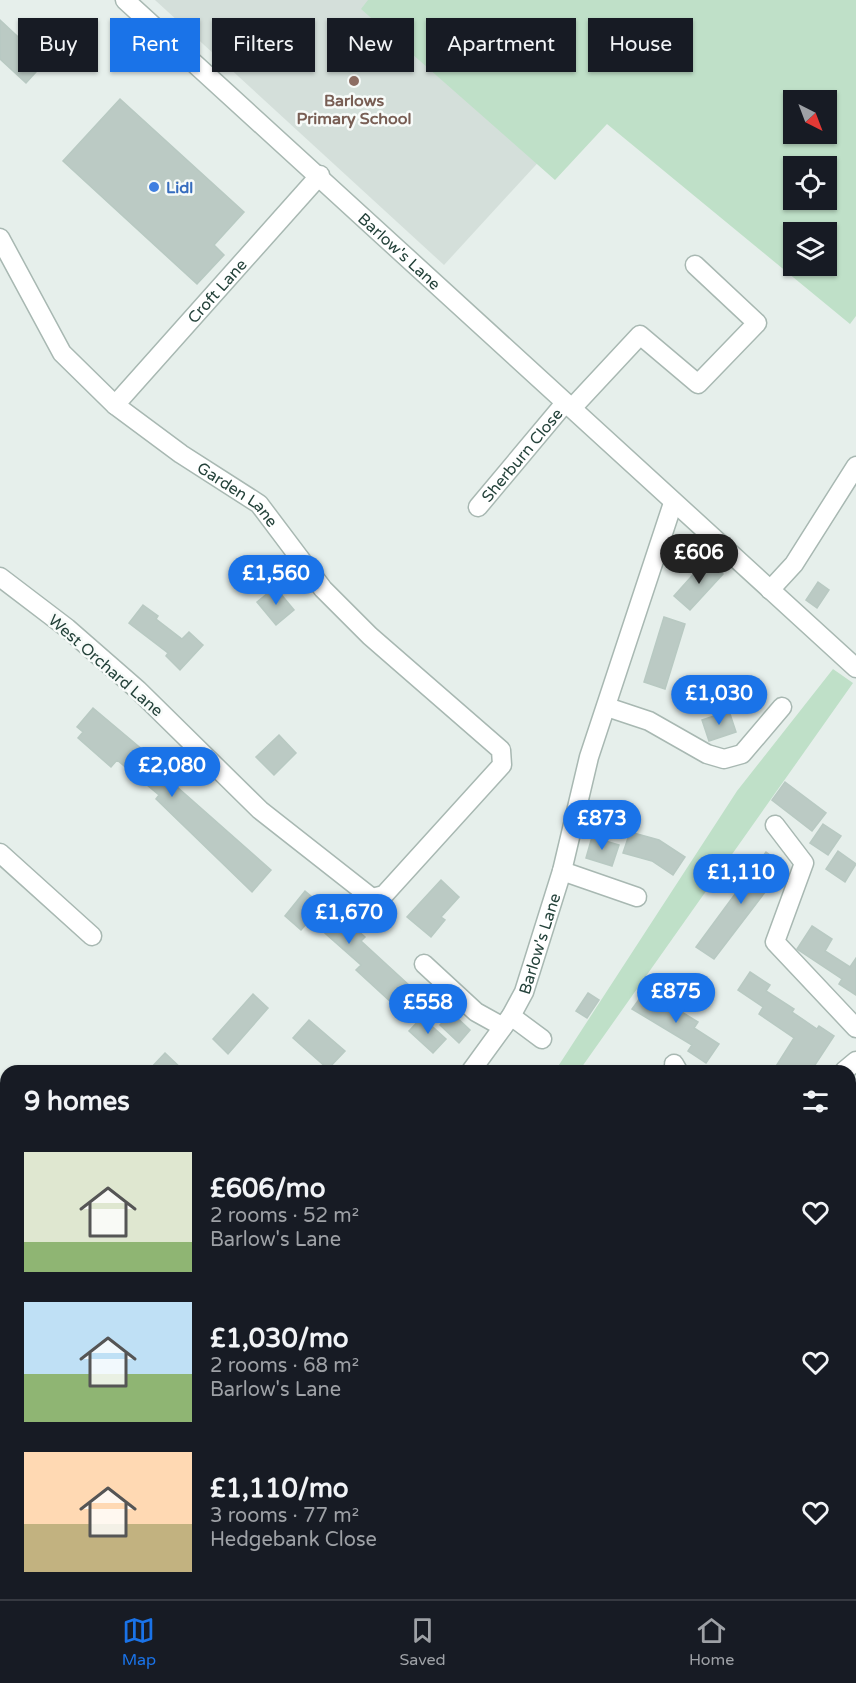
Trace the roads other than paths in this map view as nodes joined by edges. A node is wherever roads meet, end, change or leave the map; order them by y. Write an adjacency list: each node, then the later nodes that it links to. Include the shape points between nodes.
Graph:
1 (125, 0): 2 (street, Barlow's Lane)
2 (320, 175): 5 (street, Croft Lane); 6 (street, Barlow's Lane)
3 (0, 238): 5 (street, Garden Lane, via 62,353)
4 (695, 265): 6 (street, Sherburn Close, via 757,323 698,384 640,335)
5 (115, 405): 19 (street, Garden Lane, via 259,504 323,589 370,636 501,750 502,765 384,895)
6 (569, 406): 8 (street, Barlow's Lane); 9 (street, Sherburn Close)
7 (856, 466): 11 (street, via 794,564)
8 (673, 503): 11 (street, Barlow's Lane); 13 (street, Barlow's Lane)
9 (478, 507)
10 (0, 577): 19 (street, West Orchard Lane, via 129,682 261,810)
11 (770, 590): 12 (street, Barlow's Lane)
12 (856, 668)
13 (607, 707): 14 (street, via 649,721 707,754 724,759 742,754); 17 (street, Barlow's Lane, via 589,757)
14 (782, 707)
15 (775, 825): 23 (street, via 804,863 775,942)
16 (0, 853): 20 (street)
17 (562, 871): 18 (street, Barlow's Lane); 22 (street, Barlow's Lane, via 524,992)
18 (637, 897)
19 (372, 898)
20 (92, 936)
21 (424, 964): 22 (street, Barlow's Lane, via 476,1012)
22 (507, 1022): 24 (street, Barlow's Lane); 25 (street, Barlow's Lane)
23 (856, 1028)
24 (542, 1039)
25 (475, 1065)

